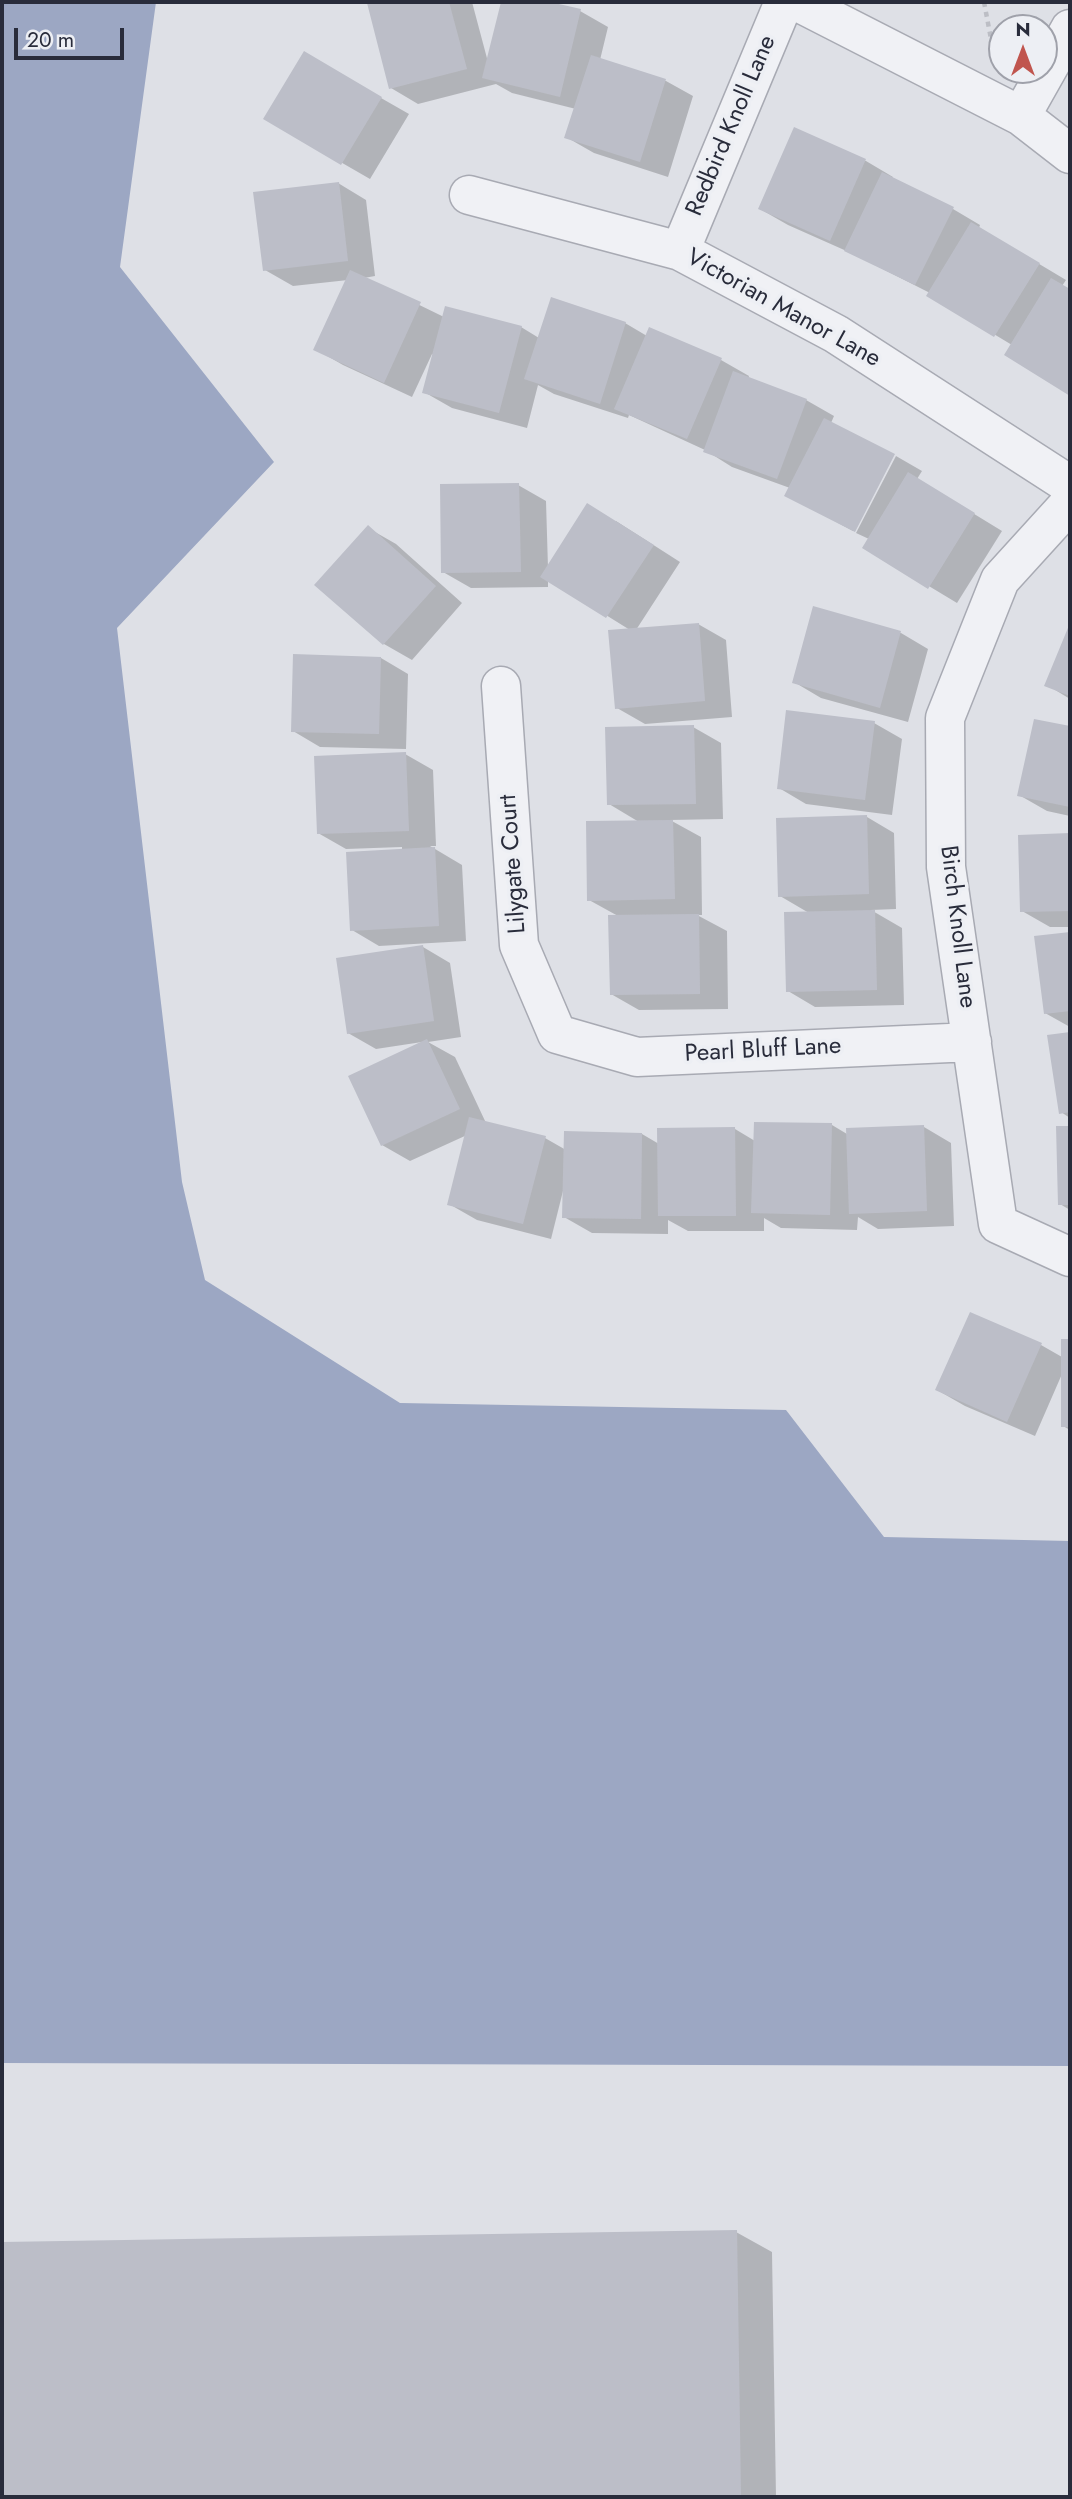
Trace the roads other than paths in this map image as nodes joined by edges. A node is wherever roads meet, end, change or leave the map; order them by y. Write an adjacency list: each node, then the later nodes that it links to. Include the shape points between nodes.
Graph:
1 (784, 2): 7 (street, Redbird Knoll Lane)
2 (798, 2): 4 (street)
3 (1070, 29): 4 (street)
4 (1021, 116): 5 (street)
5 (1070, 154)
6 (469, 195): 7 (street, Victorian Manor Lane)
7 (680, 251): 8 (street, Victorian Manor Lane, via 836,334)
8 (1070, 485)
9 (1070, 503): 12 (street, Birch Knoll Lane, via 1000,580 946,718 946,867)
10 (501, 686): 11 (street, Lilygate Court, via 519,945)
11 (557, 1034): 12 (street, Pearl Bluff Lane, via 638,1057)
12 (972, 1042): 13 (street, Birch Knoll Lane, via 998,1224)
13 (1070, 1257)

